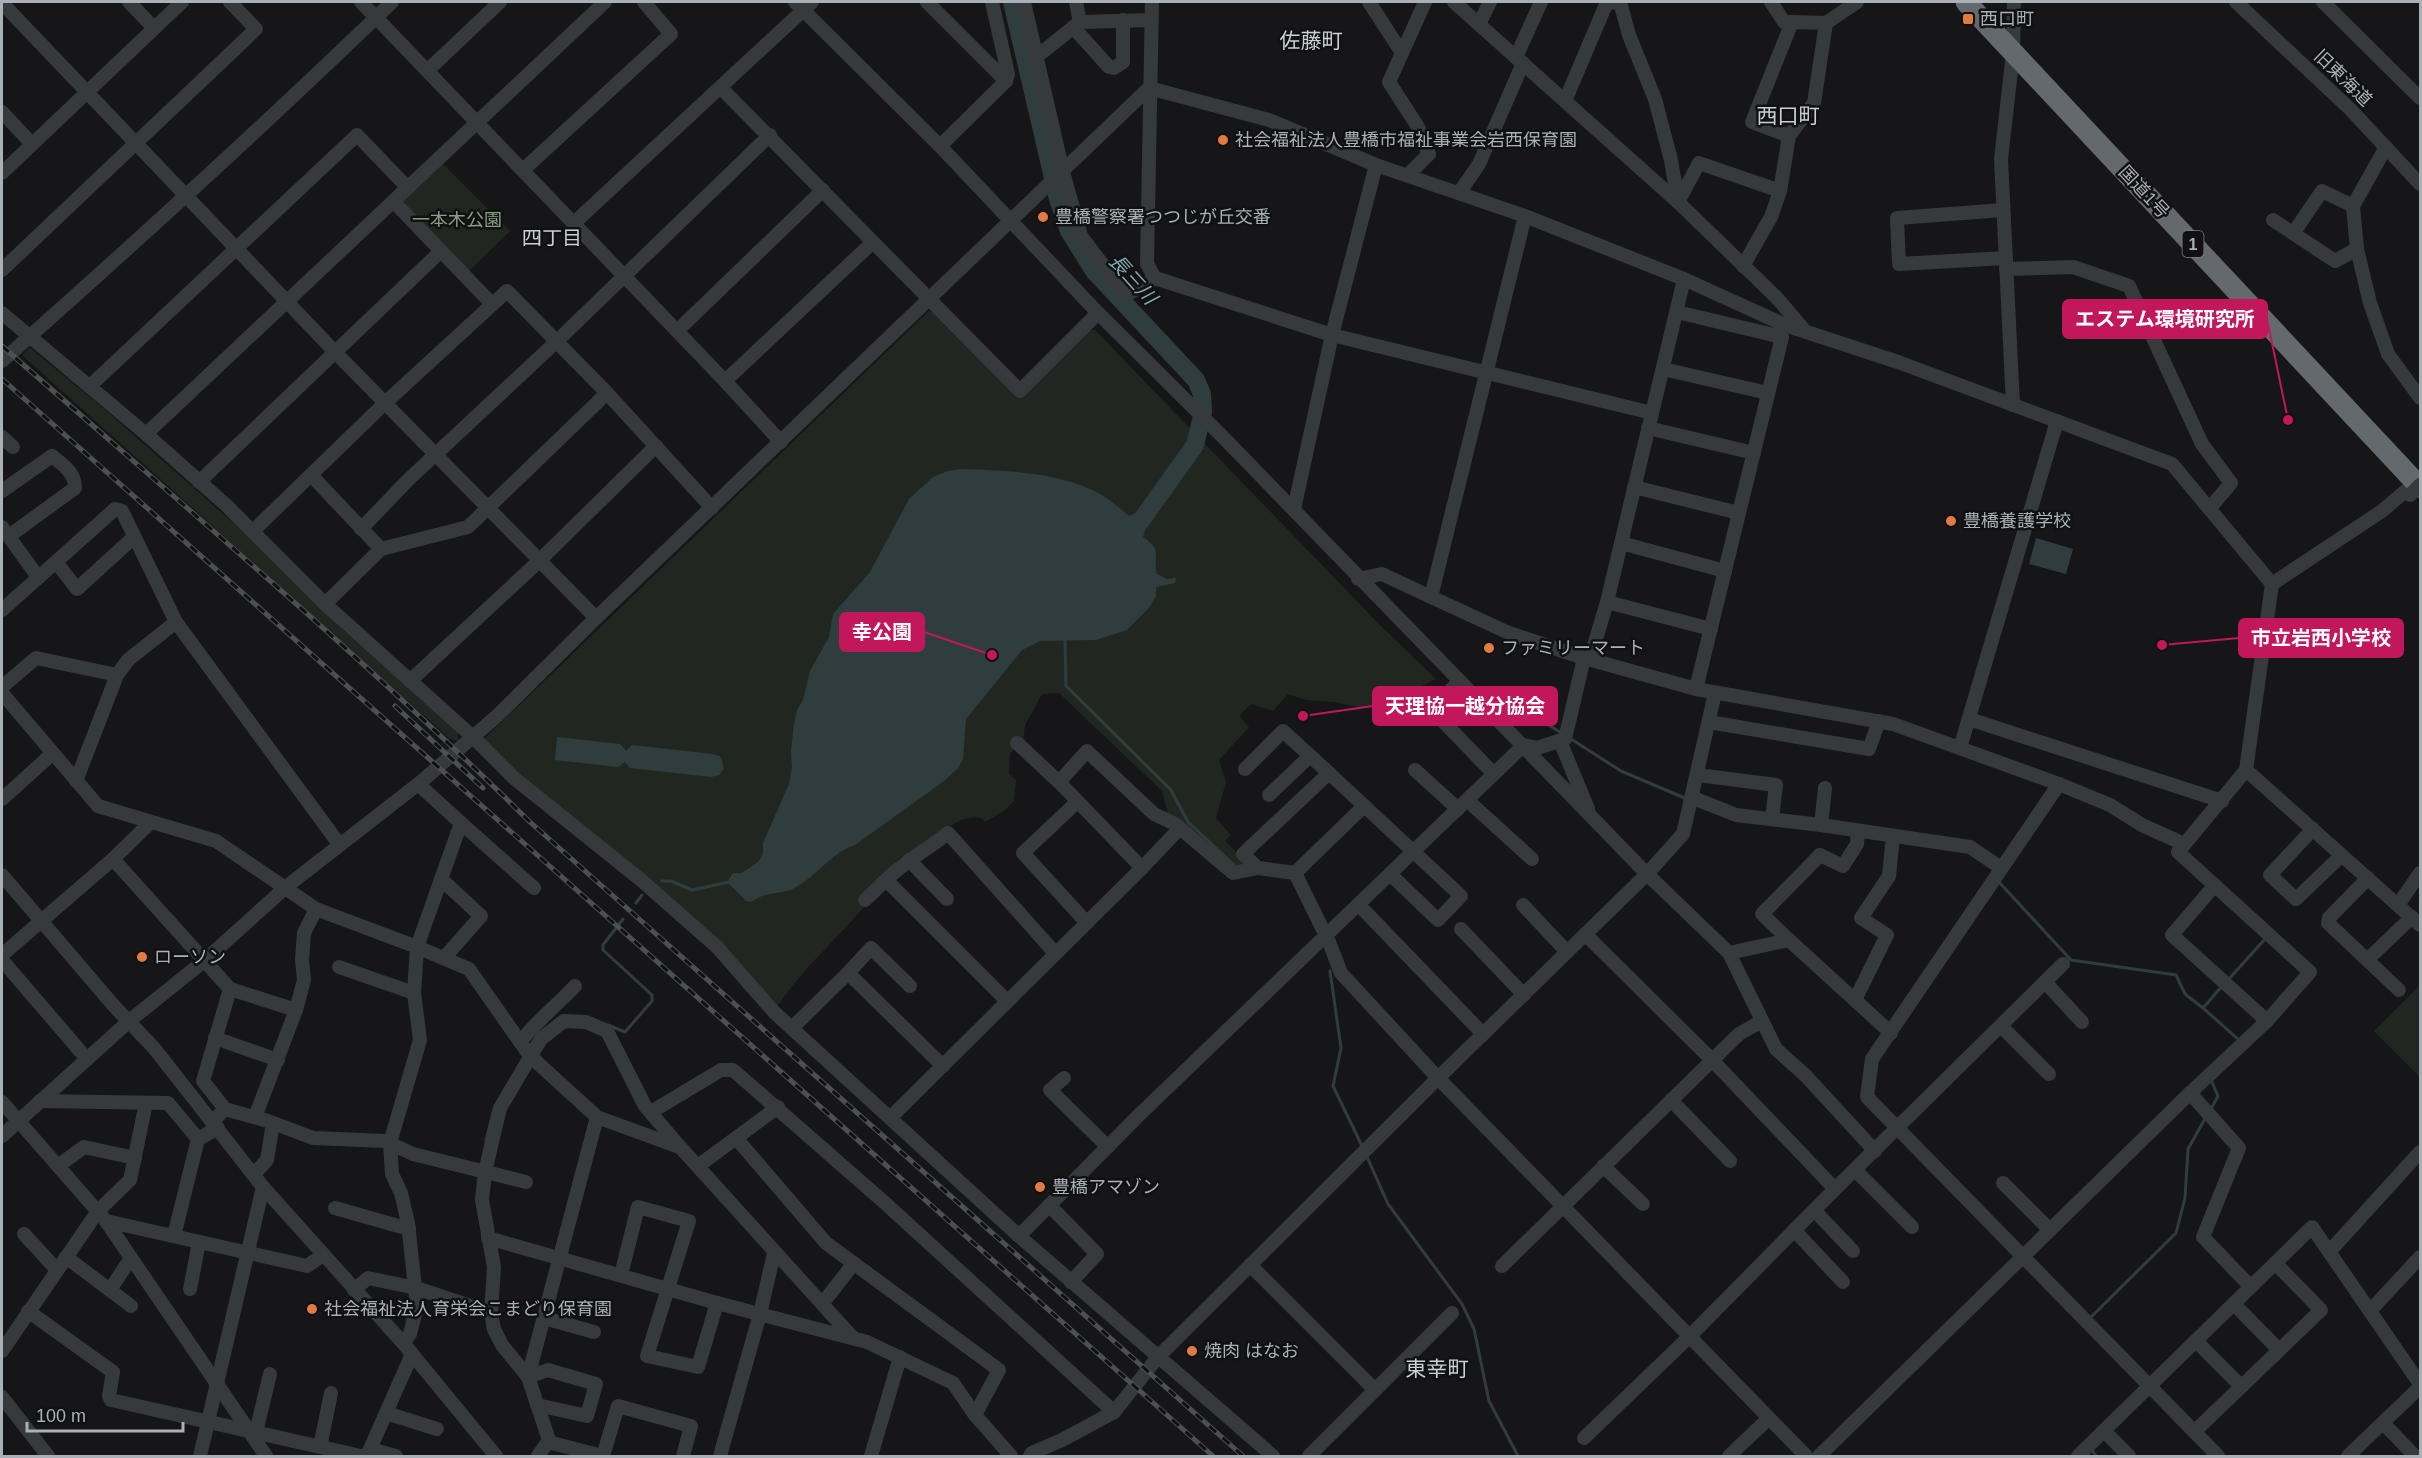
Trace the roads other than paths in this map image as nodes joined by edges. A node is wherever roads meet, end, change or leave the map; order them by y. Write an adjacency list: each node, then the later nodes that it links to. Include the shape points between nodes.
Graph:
1 (129, 2): 36 (street)
2 (182, 2): 36 (street)
3 (230, 2): 52 (street, via 256,29)
4 (361, 2): 29 (street)
5 (392, 2): 29 (street)
6 (500, 2): 41 (street)
7 (605, 2): 49 (street)
8 (644, 2): 57 (street, via 671,34)
9 (927, 2): 42 (street)
10 (992, 2): 42 (street, via 1008,74)
11 (1024, 2): 39 (street)
12 (1076, 2): 35 (street)
13 (1152, 2): 31 (street)
14 (1369, 2): 38 (street)
15 (1425, 2): 38 (street)
16 (1454, 2): 34 (street)
17 (1490, 2): 34 (street)
18 (1541, 2): 40 (street)
19 (1620, 2): 47 (street, via 1607,2); 68 (street, via 1629,36 1655,99)
20 (1771, 2): 32 (street, via 1784,22)
21 (1857, 2): 33 (street)
22 (1966, 2): 37 (highway, 国道1号 / 1)
23 (1980, 2): 37 (highway, 国道1号 / 1)
24 (2014, 2): 37 (street)
25 (2236, 2): 55 (street, 旧東海道)
26 (2323, 2): 46 (street)
27 (4, 3): 45 (street)
28 (803, 4): 43 (street); 54 (street)
29 (376, 17): 41 (street); 66 (street)
30 (1123, 20): 31 (street); 35 (street); 35 (street, via 1123,62 1114,68 1109,67)
31 (1150, 20): 44 (street)
32 (1792, 22): 33 (street); 51 (street, via 1752,123)
33 (1826, 23): 51 (street, via 1814,103)
34 (1479, 24): 40 (street)
35 (1076, 25): 39 (street)
36 (153, 27): 45 (street)
37 (2013, 45): 70 (street, via 2001,159); 120 (highway, 国道1号 / 1)
38 (1402, 53): 60 (street, via 1389,82 1418,127 1429,154)
39 (1035, 57): 58 (street)
40 (1519, 60): 47 (street); 65 (street, via 1479,164)
41 (428, 70): 49 (street)
42 (1006, 81): 54 (street)
43 (721, 88): 50 (street); 74 (street)
44 (1149, 88): 56 (street, via 1269,120); 58 (street); 84 (street, via 1147,264)
45 (87, 92): 52 (street); 53 (street)
46 (2421, 98)
47 (1565, 101): 68 (street)
48 (2, 112): 53 (street)
49 (476, 121): 57 (street); 62 (street)
50 (770, 135): 63 (street); 83 (street)
51 (1789, 136): 64 (street)
52 (136, 142): 66 (street); 82 (street)
53 (32, 144): 59 (street)
54 (940, 146): 73 (street)
55 (2386, 147): 61 (street, 旧東海道); 69 (street)
56 (1377, 165): 60 (street); 94 (street)
57 (523, 170): 74 (street)
58 (1063, 172): 73 (street); 84 (street, via 1081,236 1128,294)
59 (2, 173)
60 (1408, 175): 65 (street)
61 (2421, 184)
62 (408, 188): 67 (street); 77 (street, via 357,135)
63 (823, 190): 76 (street); 92 (street)
64 (1780, 191): 68 (street, via 1699,163); 81 (street, via 1771,217)
65 (1459, 193): 71 (street)
66 (184, 195): 77 (street); 95 (street)
67 (394, 202): 79 (street); 87 (street)
68 (1678, 202): 81 (street)
69 (2353, 206): 75 (street, via 2322,191); 78 (street)
70 (2003, 210): 80 (street); 80 (street, via 1897,218 1899,264)
71 (1525, 216): 85 (street); 100 (street)
72 (2273, 220): 75 (street)
73 (1011, 221): 86 (street); 91 (street)
74 (574, 223): 83 (street)
75 (2294, 232): 78 (street, via 2335,261)
76 (873, 242): 86 (street); 101 (street)
77 (237, 248): 87 (street); 102 (street)
78 (2357, 249): 105 (street, via 2388,354)
79 (440, 252): 88 (street); 97 (street)
80 (2006, 263): 107 (street); 125 (street, via 2073,267 2129,286 2202,444 2231,483)
81 (1743, 266): 93 (street)
82 (2, 270)
83 (623, 276): 92 (street); 96 (street)
84 (1155, 278): 94 (street)
85 (1684, 279): 89 (street); 93 (street)
86 (930, 299): 91 (street, via 1020,391); 113 (street)
87 (287, 300): 97 (street); 111 (street)
88 (492, 304): 96 (street, via 507,291); 106 (street)
89 (1677, 312): 99 (street); 104 (street, via 1782,337)
90 (2, 313): 95 (street)
91 (1098, 313): 126 (street)
92 (677, 331): 101 (street)
93 (1805, 332): 107 (street)
94 (1332, 334): 100 (street); 126 (street)
95 (28, 338): 98 (street); 102 (street)
96 (557, 341): 103 (street); 117 (street)
97 (335, 352): 106 (street); 119 (street)
98 (2, 361)
99 (1663, 369): 104 (street); 108 (street)
100 (1486, 374): 108 (street); 140 (street)
101 (725, 381): 113 (street)
102 (90, 386): 111 (street)
103 (607, 393): 114 (street); 123 (street)
104 (1768, 393): 116 (street)
105 (2421, 398)
106 (385, 403): 117 (street); 118 (street)
107 (2013, 405): 109 (street)
108 (1653, 413): 110 (street)
109 (2057, 421): 125 (street, via 2172,464); 155 (street)
110 (1648, 428): 116 (street); 121 (street)
111 (146, 434): 119 (street)
112 (2, 437): 115 (street)
113 (781, 442): 124 (street)
114 (656, 446): 124 (street); 134 (street)
115 (13, 447)
116 (1754, 453): 127 (street)
117 (436, 454): 123 (street); 128 (street)
118 (311, 475): 128 (street); 130 (street)
119 (199, 482): 130 (street)
120 (2417, 483): 139 (street)
121 (1634, 487): 127 (street); 132 (street)
122 (2, 491): 129 (street, via 52,456 75,479 75,488)
123 (488, 507): 133 (street, via 468,527); 134 (street)
124 (712, 507): 144 (street)
125 (2210, 508): 139 (street)
126 (1294, 509): 138 (street)
127 (1739, 513): 136 (street)
128 (361, 529): 133 (street)
129 (5, 531): 137 (street)
130 (253, 531): 142 (street)
131 (134, 537): 135 (street, via 77,589); 135 (street, via 122,511 115,509); 145 (street)
132 (1621, 543): 136 (street); 141 (street)
133 (381, 549): 142 (street)
134 (539, 561): 144 (street); 149 (street)
135 (56, 562): 137 (street)
136 (1725, 571): 146 (street)
137 (38, 577): 143 (street)
138 (1358, 579): 140 (street, via 1382,574); 150 (street)
139 (2272, 584): 167 (street)
140 (1431, 597): 147 (street, via 1509,633)
141 (1606, 602): 146 (street); 147 (street)
142 (325, 604): 149 (street)
143 (2, 610)
144 (596, 618): 158 (street)
145 (176, 622): 148 (street, via 128,660); 192 (street)
146 (1711, 629): 152 (street)
147 (1587, 658): 152 (street); 159 (street, via 1565,739)
148 (117, 675): 151 (street, via 36,658); 171 (street)
149 (410, 681): 158 (street)
150 (1460, 681): 161 (street); 169 (street, via 1431,709)
151 (2, 687)
152 (1696, 689): 154 (street)
153 (2, 693): 163 (street)
154 (1715, 693): 156 (street); 157 (street)
155 (1969, 719): 162 (street); 179 (street)
156 (1879, 721): 157 (street, via 1869,749); 162 (street)
157 (1709, 722): 170 (street)
158 (473, 736): 173 (street); 253 (street, via 514,778 717,947)
159 (1560, 741): 161 (street, via 1537,747); 183 (street)
160 (1017, 743): 172 (street)
161 (1524, 745): 169 (street); 183 (street)
162 (1960, 748): 174 (street)
163 (52, 754): 171 (street); 178 (street)
164 (1310, 756): 165 (street, via 1283,731); 168 (street); 176 (street)
165 (1245, 769)
166 (1415, 770): 181 (street)
167 (2246, 770): 179 (street); 189 (street)
168 (1329, 773): 182 (street); 200 (street, via 1243,854)
169 (1494, 774): 181 (street)
170 (1698, 775): 177 (street); 184 (street, via 1776,785)
171 (76, 781): 185 (street, via 98,806)
172 (1059, 782): 180 (street); 188 (street, via 1087,751 1154,814)
173 (418, 784): 186 (street); 192 (street)
174 (2058, 784): 193 (street, via 2110,805); 201 (street)
175 (1825, 788): 187 (street)
176 (1269, 795)
177 (1691, 797): 184 (street, via 1736,815); 205 (street, via 1683,834)
178 (2, 799)
179 (2222, 801): 193 (street)
180 (1077, 802): 199 (street); 221 (street, via 1023,853)
181 (1463, 804): 194 (street); 198 (street)
182 (1364, 806): 194 (street); 202 (street)
183 (1589, 813): 205 (street)
184 (1772, 819): 187 (street)
185 (150, 823): 196 (street); 211 (street, via 216,841)
186 (461, 823): 208 (street); 212 (street)
187 (1821, 825): 190 (street)
188 (1180, 828): 199 (street); 200 (street, via 1233,873)
189 (2313, 829): 195 (street); 195 (street, via 2270,875 2296,899)
190 (1858, 831): 191 (street); 225 (street, via 1857,844 1843,866 1820,855 1762,914)
191 (1893, 836): 201 (street, via 1970,848); 245 (street, via 1889,876 1861,918 1887,935)
192 (339, 844): 211 (street)
193 (2184, 844): 210 (street, via 2178,852)
194 (1414, 851): 204 (street); 204 (street, via 1461,896 1438,920)
195 (2341, 856): 207 (street)
196 (113, 860): 219 (street); 234 (street)
197 (909, 860): 209 (street); 213 (street); 228 (street, via 948,833)
198 (1532, 860)
199 (1142, 868): 221 (street)
200 (1258, 868): 202 (street)
201 (2001, 868): 254 (street)
202 (1295, 873): 224 (street)
203 (2421, 873): 217 (street)
204 (1390, 874): 215 (street)
205 (1647, 874): 223 (street); 229 (street)
206 (2, 875): 219 (street)
207 (2368, 878): 217 (street); 233 (street, via 2328,923)
208 (441, 879): 226 (street); 231 (street, via 481,916)
209 (886, 880): 214 (street); 246 (street)
210 (2215, 885): 249 (street, via 2310,972); 249 (street, via 2172,935)
211 (286, 887): 218 (street); 234 (street)
212 (534, 888)
213 (947, 899)
214 (865, 900)
215 (1359, 905): 224 (street); 255 (street)
216 (1523, 905): 227 (street)
217 (2398, 905): 220 (street)
218 (316, 909): 226 (street); 247 (street, via 304,933 304,980)
219 (42, 921): 230 (street); 250 (street)
220 (2416, 921): 233 (street)
221 (1087, 923): 228 (street)
222 (1461, 929): 244 (street)
223 (1585, 934): 227 (street); 260 (street)
224 (1325, 936): 264 (street, via 1341,973); 284 (street)
225 (1789, 940): 229 (street); 245 (street)
226 (417, 947): 231 (street); 243 (street)
227 (1567, 952): 244 (street)
228 (1055, 953): 246 (street)
229 (1729, 953): 248 (street)
230 (2, 955)
231 (444, 958): 257 (street, via 469,969)
232 (2, 960): 258 (street)
233 (2367, 960): 242 (street)
234 (204, 961): 241 (street); 250 (street)
235 (2063, 964): 238 (street)
236 (339, 968): 243 (street)
237 (848, 973): 240 (street, via 871,948); 253 (street); 261 (street)
238 (2045, 982): 251 (street); 252 (street)
239 (575, 986): 257 (street, via 537,1021)
240 (910, 986)
241 (230, 989): 247 (street); 256 (street)
242 (2399, 990)
243 (414, 993): 283 (street, via 420,1040)
244 (1524, 995): 255 (street)
245 (1855, 1000): 254 (street)
246 (1007, 1001): 261 (street)
247 (296, 1010): 259 (street)
248 (1762, 1021): 260 (street, via 1739,1034); 286 (street, via 1776,1049)
249 (2267, 1021): 265 (street)
250 (128, 1022): 258 (street); 278 (street, via 154,1048)
251 (2082, 1022)
252 (2001, 1026): 262 (street); 279 (street)
253 (792, 1028): 275 (street)
254 (1892, 1033): 279 (street, via 1872,1059 1867,1098)
255 (1483, 1034): 264 (street)
256 (215, 1038): 259 (street); 271 (street, via 203,1081)
257 (526, 1050): 272 (street, via 564,1021 600,1027 612,1038); 274 (street); 294 (street, via 500,1108)
258 (87, 1059): 267 (street)
259 (278, 1060): 273 (street)
260 (1712, 1060): 266 (street); 299 (street)
261 (943, 1066): 275 (street)
262 (2049, 1074)
263 (1064, 1078): 284 (street, via 1050,1090)
264 (1438, 1078): 302 (street); 327 (street)
265 (2190, 1093): 309 (street); 333 (street, via 2239,1148 2203,1237)
266 (1671, 1100): 289 (street); 292 (street)
267 (40, 1101): 269 (street); 276 (street)
268 (2, 1102): 276 (street)
269 (146, 1103): 282 (street, via 168,1103); 288 (street)
270 (777, 1107): 272 (street, via 733,1070 721,1070); 281 (street); 368 (street)
271 (225, 1109): 273 (street); 278 (street)
272 (651, 1112): 285 (street)
273 (255, 1117): 277 (street)
274 (597, 1117): 285 (street); 324 (street)
275 (890, 1118): 312 (street)
276 (18, 1120): 280 (street); 290 (street)
277 (273, 1123): 283 (street, via 313,1138); 295 (street, via 267,1160)
278 (215, 1125): 282 (street); 295 (street)
279 (1898, 1128): 286 (street); 321 (street)
280 (2, 1136)
281 (736, 1138): 291 (street); 325 (street, via 826,1243)
282 (198, 1139): 311 (street)
283 (390, 1143): 294 (street, via 413,1154); 307 (street, via 392,1174)
284 (1108, 1147): 301 (street)
285 (681, 1148): 291 (street)
286 (1875, 1151): 293 (street)
287 (2421, 1152): 316 (street)
288 (135, 1158): 290 (street, via 84,1147); 305 (street, via 130,1180)
289 (1730, 1161)
290 (58, 1166): 305 (street)
291 (698, 1166): 318 (street)
292 (1604, 1166): 300 (street); 302 (street)
293 (1855, 1170): 299 (street); 306 (street)
294 (485, 1172): 296 (street); 313 (street, via 482,1200)
295 (254, 1174): 298 (street)
296 (526, 1182)
297 (2003, 1183): 309 (street)
298 (263, 1187): 317 (street); 319 (street)
299 (1835, 1189): 304 (street)
300 (1643, 1204)
301 (1049, 1205): 312 (street); 331 (street, via 1097,1254)
302 (1563, 1205): 328 (street); 350 (street)
303 (335, 1208): 307 (street)
304 (1814, 1210): 308 (street); 315 (street)
305 (102, 1216): 311 (street); 320 (street); 323 (street)
306 (1912, 1227)
307 (409, 1229): 334 (street)
308 (1794, 1230): 332 (street); 350 (street)
309 (2050, 1230): 321 (street)
310 (24, 1234): 329 (street)
311 (174, 1236): 314 (street)
312 (1019, 1236): 331 (street)
313 (488, 1238): 324 (street); 345 (street, via 494,1267)
314 (199, 1242): 317 (street); 336 (street)
315 (1853, 1251)
316 (2329, 1252): 326 (street, via 2312,1227); 344 (street)
317 (247, 1253): 319 (street, via 307,1266); 360 (street)
318 (774, 1253): 340 (street); 347 (street)
319 (323, 1255): 338 (street)
320 (66, 1257): 329 (street); 337 (street)
321 (2023, 1257): 361 (street); 398 (street)
322 (2421, 1257): 344 (street)
323 (130, 1258): 337 (street); 360 (street)
324 (561, 1258): 330 (street); 348 (street)
325 (854, 1263): 340 (street); 370 (street, via 999,1370)
326 (2275, 1263): 333 (street); 354 (street, via 2320,1310)
327 (1250, 1265): 356 (street); 364 (street)
328 (1502, 1266)
329 (57, 1270): 343 (street)
330 (621, 1275): 335 (street); 335 (street, via 638,1207 689,1221)
331 (1071, 1282): 356 (street)
332 (1843, 1282)
333 (2251, 1287): 341 (street)
334 (416, 1288): 338 (street, via 368,1278); 345 (street); 353 (street, via 417,1306)
335 (667, 1288): 339 (street); 339 (street, via 646,1356 698,1367)
336 (190, 1289)
337 (110, 1290): 342 (street)
338 (354, 1290): 353 (street)
339 (717, 1303): 347 (street)
340 (822, 1304): 351 (street)
341 (2234, 1304): 352 (street); 354 (street)
342 (131, 1306)
343 (28, 1311): 355 (street); 372 (street, via 113,1372 111,1400)
344 (2370, 1311): 363 (street)
345 (491, 1313): 359 (street, via 502,1346)
346 (1452, 1313): 364 (street)
347 (760, 1314): 351 (street); 390 (street)
348 (544, 1318): 349 (street); 359 (street)
349 (594, 1332)
350 (1689, 1337): 371 (street); 378 (street)
351 (853, 1338): 357 (street)
352 (2196, 1341): 361 (street); 362 (street)
353 (408, 1349): 369 (street); 386 (street)
354 (2279, 1350): 362 (street)
355 (2, 1351)
356 (1158, 1357): 368 (street); 394 (street)
357 (900, 1358): 370 (street, via 953,1383); 391 (street)
358 (270, 1374): 376 (street)
359 (528, 1377): 367 (street); 367 (street, via 548,1370 596,1384 588,1416)
360 (217, 1384): 372 (street); 376 (street)
361 (2151, 1386): 375 (street); 377 (street)
362 (2241, 1386): 377 (street)
363 (2420, 1389): 373 (street)
364 (1375, 1390): 395 (street)
365 (331, 1393): 380 (street)
366 (2, 1397): 382 (street)
367 (537, 1405): 379 (street)
368 (1114, 1412): 393 (street)
369 (386, 1413): 374 (street); 381 (street)
370 (975, 1415): 392 (street)
371 (1768, 1418): 396 (street); 397 (street)
372 (208, 1421): 376 (street); 383 (street)
373 (2382, 1423): 402 (street); 403 (street)
374 (437, 1429)
375 (2104, 1431): 399 (street); 400 (street)
376 (252, 1432): 380 (street); 384 (street)
377 (2194, 1432): 401 (street)
378 (1584, 1438)
379 (549, 1440): 387 (street); 388 (street)
380 (320, 1447): 381 (street)
381 (366, 1454): 385 (street)
382 (48, 1456)
383 (200, 1456)
384 (266, 1456)
385 (396, 1456)
386 (496, 1456)
387 (537, 1456)
388 (602, 1456): 389 (street, via 618,1406 691,1426)
389 (683, 1456)
390 (720, 1456)
391 (871, 1456)
392 (1011, 1456)
393 (1030, 1456)
394 (1273, 1456)
395 (1309, 1456)
396 (1729, 1456)
397 (1806, 1456)
398 (1819, 1456)
399 (2078, 1456)
400 (2129, 1456)
401 (2218, 1456)
402 (2348, 1456)
403 (2415, 1456)

